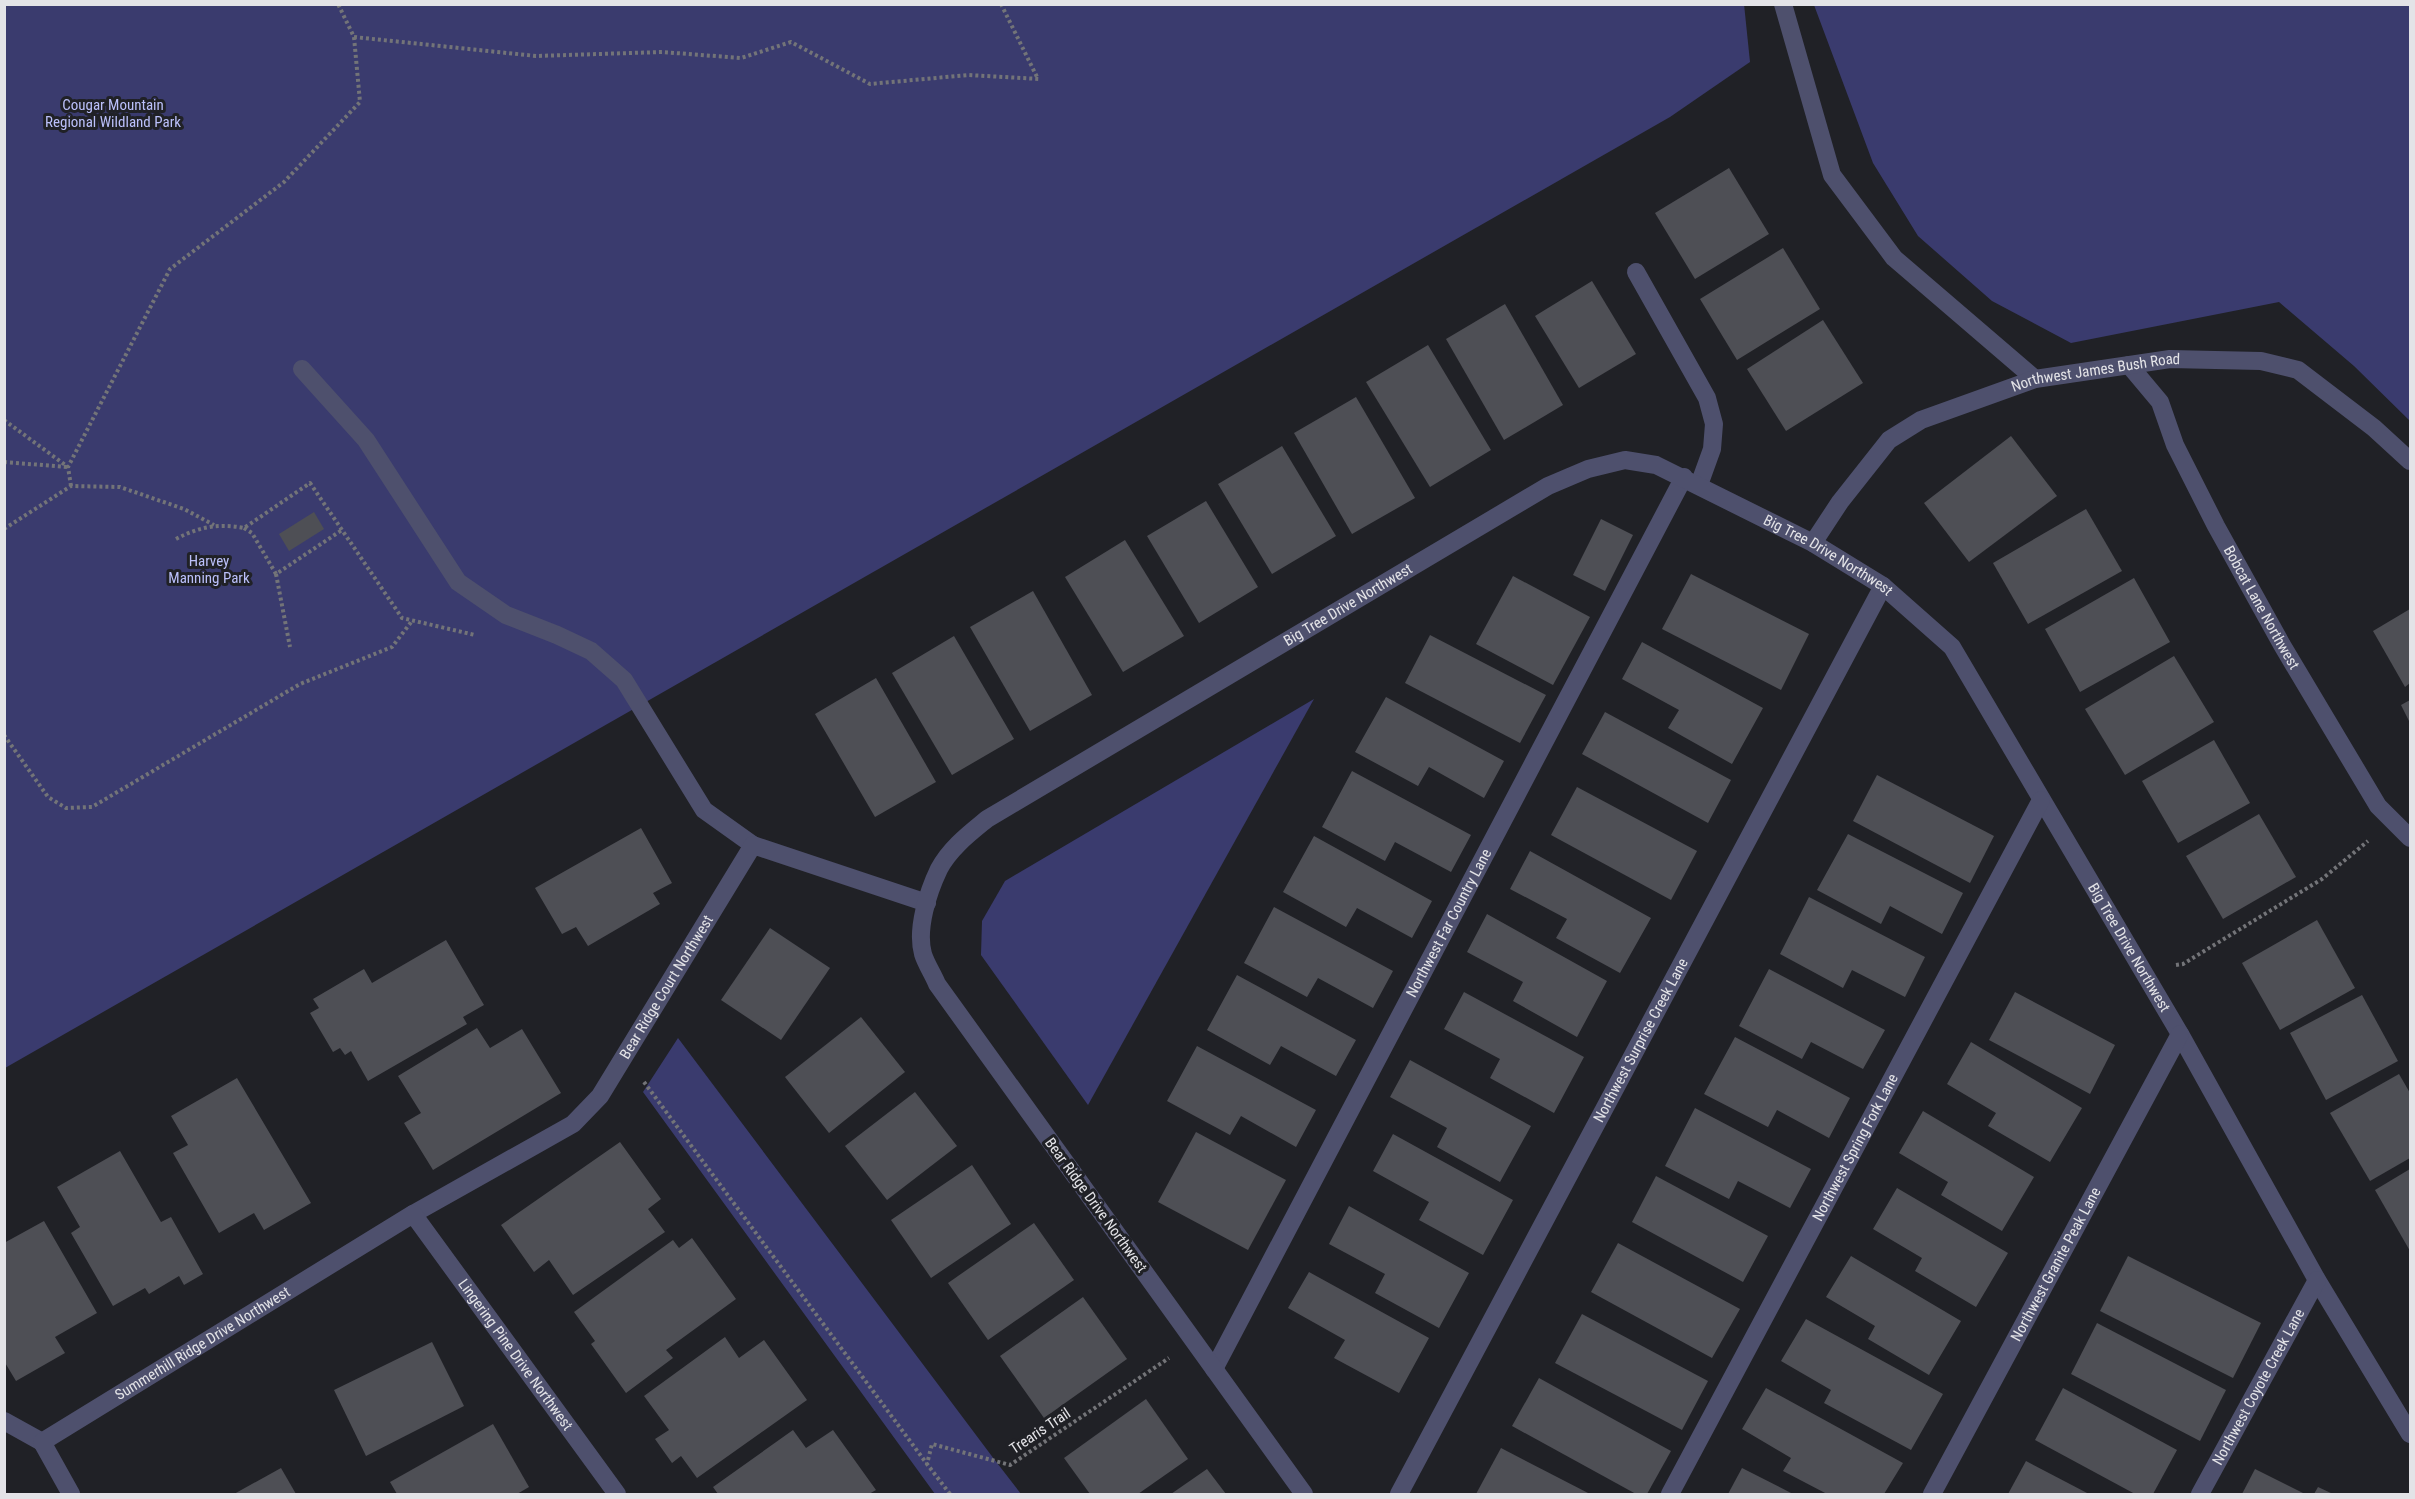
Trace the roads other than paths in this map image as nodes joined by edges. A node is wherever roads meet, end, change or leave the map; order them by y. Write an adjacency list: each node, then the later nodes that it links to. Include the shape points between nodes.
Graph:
1 (1783, 4): 5 (street, via 1832,175 1894,258)
2 (1636, 272): 7 (street, Northwest Far Country Lane, via 1707,398 1714,424 1712,449)
3 (2129, 365): 5 (street, Northwest James Bush Road); 6 (street, Northwest James Bush Road, via 2193,357 2261,361 2298,370); 11 (street, Bobcat Lane Northwest, via 2160,402 2175,445 2282,645 2378,806)
4 (302, 369): 12 (street, via 366,440 458,582 507,615 591,651 624,680 704,810)
5 (2035, 379): 8 (street, Northwest James Bush Road, via 1921,420 1889,440)
6 (2410, 461)
7 (1692, 481): 8 (street, Big Tree Drive Northwest); 13 (street, Big Tree Drive Northwest, via 1656,465 1625,460 1588,468 1548,486 987,819 961,841 940,868); 17 (street, Northwest Far Country Lane)
8 (1813, 543): 9 (street, Big Tree Drive Northwest)
9 (1883, 586): 10 (street, Big Tree Drive Northwest, via 1952,646); 24 (street, Northwest Surprise Creek Lane)
10 (2041, 800): 14 (street, Big Tree Drive Northwest); 25 (street, Northwest Spring Fork Lane)
11 (2410, 838)
12 (753, 845): 13 (street); 15 (street, Bear Ridge Court Northwest, via 600,1096 573,1124)
13 (927, 903): 17 (street, Bear Ridge Drive Northwest, via 921,925 923,954 937,984)
14 (2180, 1034): 16 (street, Big Tree Drive Northwest); 26 (street, Northwest Granite Peak Lane)
15 (413, 1214): 20 (street, Summerhill Ridge Drive Northwest); 22 (street, Lingering Pine Drive Northwest)
16 (2317, 1280): 19 (street, Big Tree Drive Northwest); 27 (street, Northwest Coyote Creek Lane)
17 (1214, 1370): 23 (street, Bear Ridge Drive Northwest)
18 (4, 1421): 20 (street)
19 (2410, 1434)
20 (42, 1442): 21 (street)
21 (71, 1494)
22 (617, 1494)
23 (1304, 1494)
24 (1399, 1494)
25 (1670, 1494)
26 (1932, 1494)
27 (2200, 1494)

